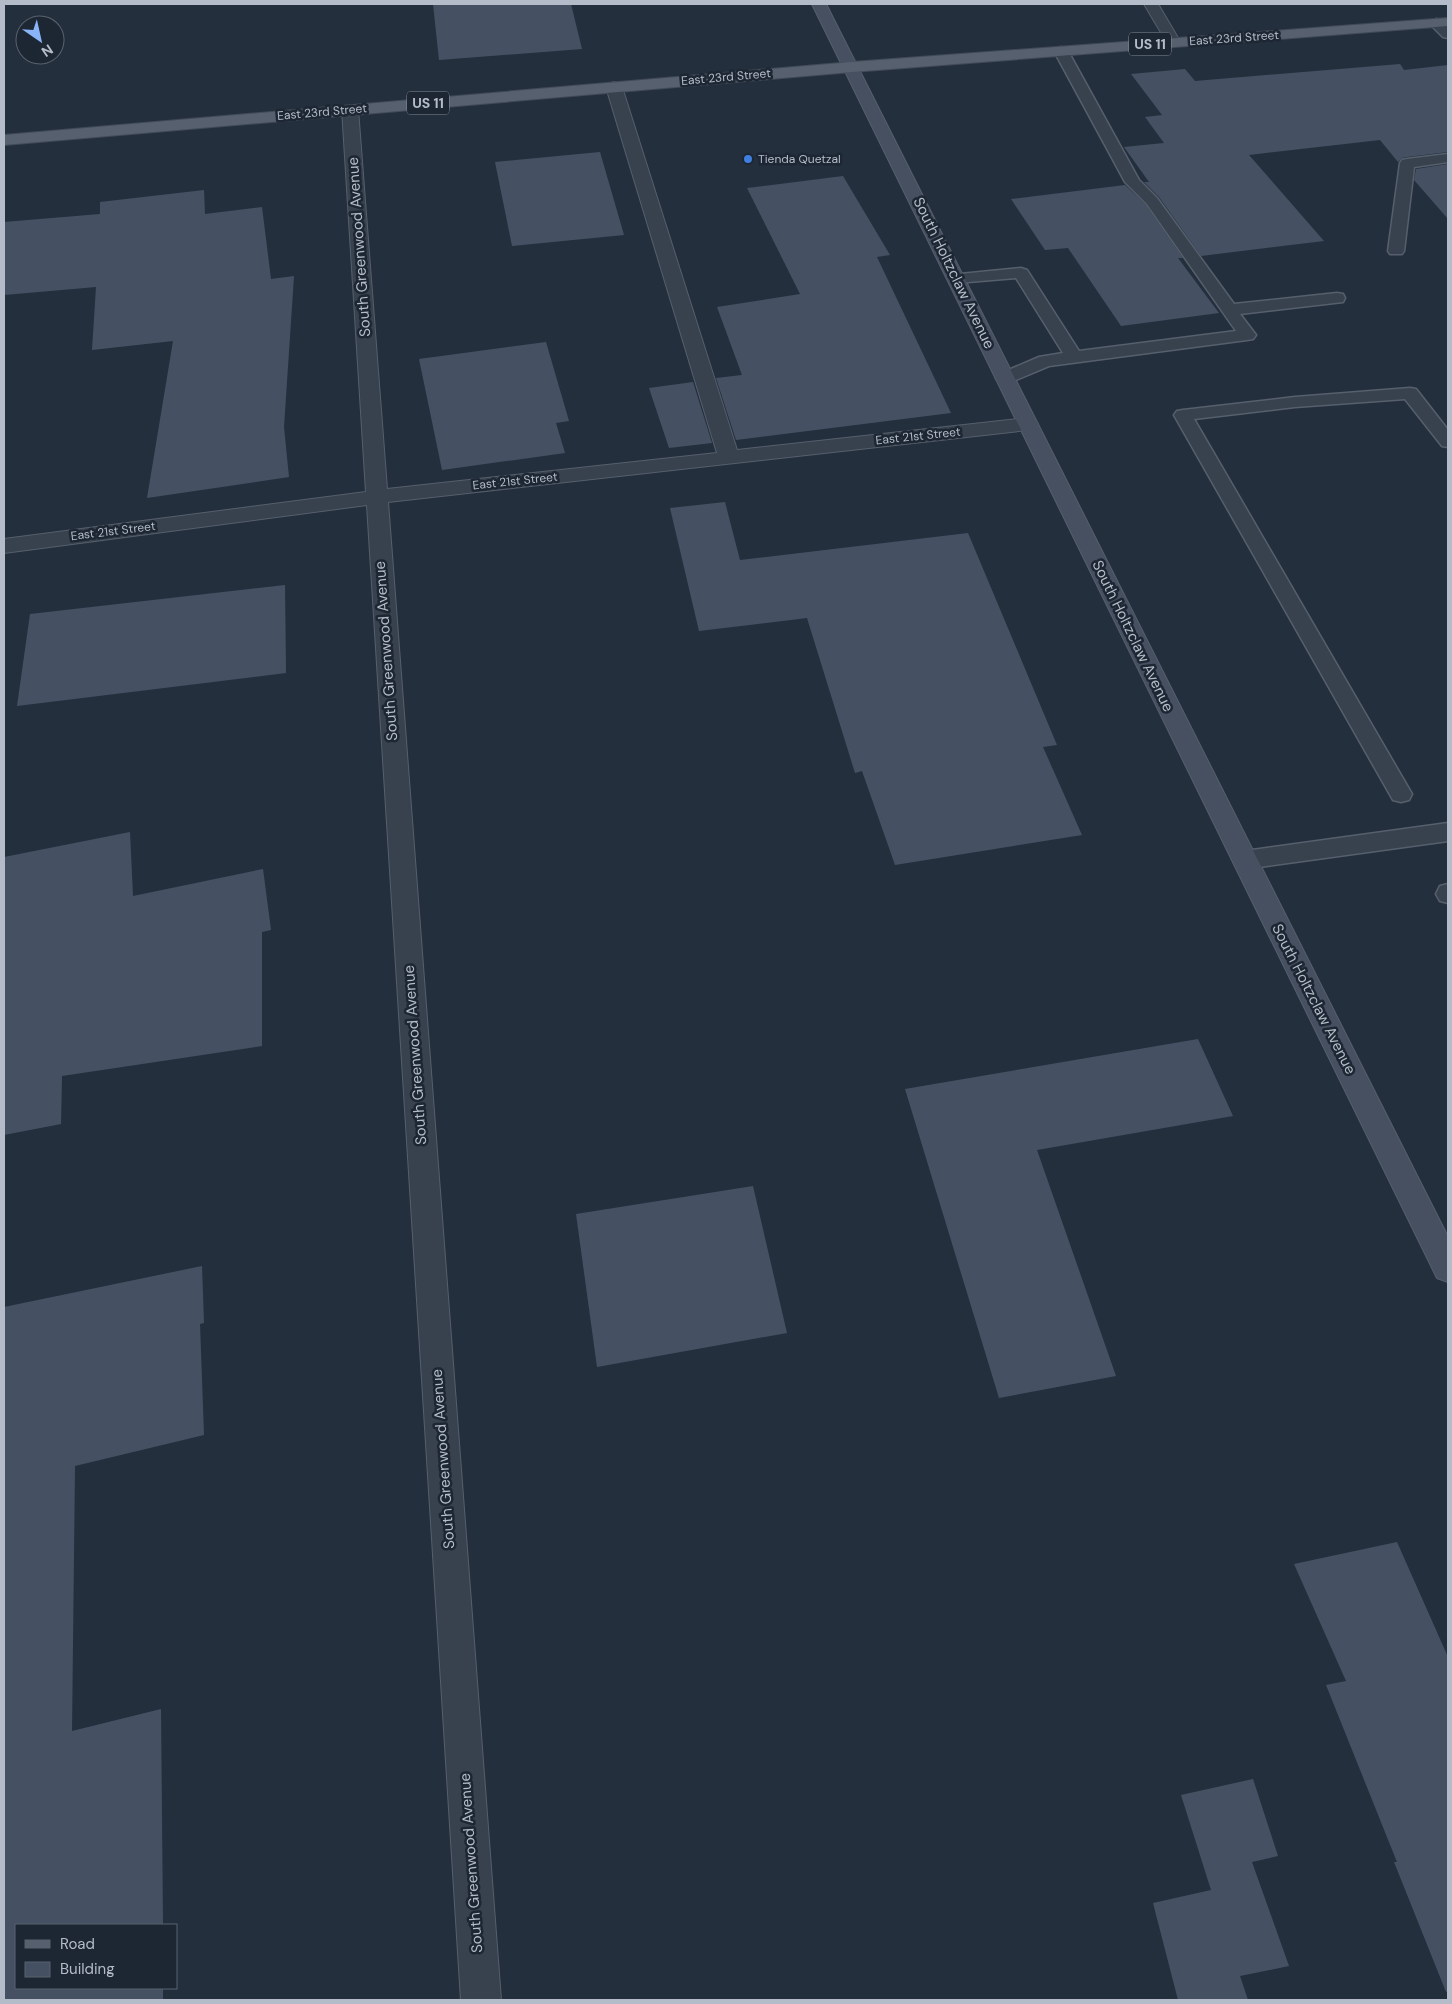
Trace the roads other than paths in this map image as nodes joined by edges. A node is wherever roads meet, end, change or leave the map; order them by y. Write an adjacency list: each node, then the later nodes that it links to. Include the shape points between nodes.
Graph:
1 (819, 4): 7 (main road, South Holtzclaw Avenue)
2 (1151, 4): 5 (street)
3 (1442, 22): 4 (lane); 5 (main road, East 23rd Street / US 11)
4 (1448, 34)
5 (1174, 42): 6 (main road, East 23rd Street / US 11)
6 (1062, 51): 7 (main road, East 23rd Street / US 11); 15 (lane, via 1134,182 1152,200)
7 (852, 67): 8 (main road, East 23rd Street / US 11); 13 (main road, South Holtzclaw Avenue)
8 (614, 87): 9 (main road, East 23rd Street / US 11); 20 (street)
9 (350, 109): 10 (main road, East 23rd Street / US 11); 21 (street, South Greenwood Avenue)
10 (4, 140)
11 (1448, 158): 12 (lane, via 1407,163)
12 (1396, 251)
13 (956, 278): 16 (lane, via 1021,273); 17 (main road, South Holtzclaw Avenue)
14 (1337, 298): 15 (lane)
15 (1229, 310): 16 (lane, via 1247,335)
16 (1074, 357): 17 (lane, via 1045,361)
17 (1005, 378): 18 (main road, South Holtzclaw Avenue)
18 (1028, 424): 20 (street, East 21st Street); 25 (main road, South Holtzclaw Avenue)
19 (1448, 442): 23 (lane, via 1410,393 1183,415)
20 (729, 457): 21 (street, East 21st Street)
21 (376, 497): 22 (street, East 21st Street); 27 (street, South Greenwood Avenue)
22 (4, 546)
23 (1401, 794)
24 (1448, 832): 25 (lane)
25 (1244, 860): 26 (main road, South Holtzclaw Avenue)
26 (1448, 1268)
27 (481, 2000)

